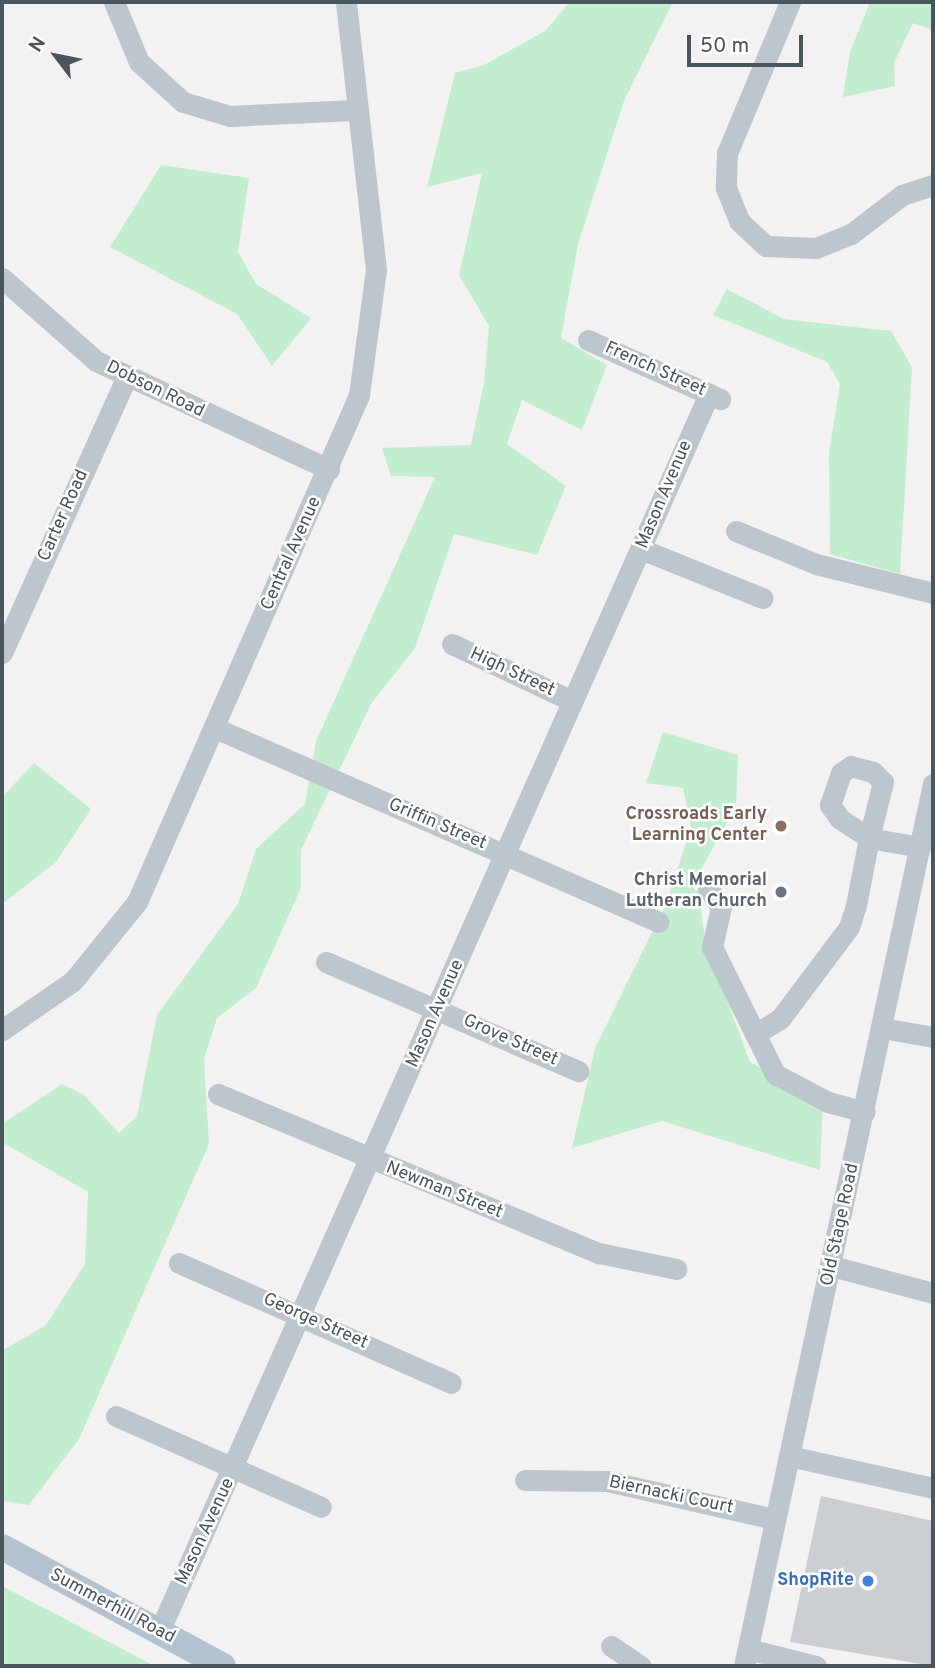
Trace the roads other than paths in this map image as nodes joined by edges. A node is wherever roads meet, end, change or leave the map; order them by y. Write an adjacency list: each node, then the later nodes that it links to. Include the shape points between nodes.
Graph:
1 (114, 2): 4 (street, via 139,62 183,102 230,116)
2 (346, 2): 4 (street, Central Avenue)
3 (790, 2): 5 (street, via 727,153 726,188 739,220 766,246 816,248 851,234 902,195)
4 (354, 110): 10 (street, Central Avenue, via 373,228 375,312 359,395)
5 (933, 185)
6 (2, 278): 8 (street, Dobson Road, via 61,336)
7 (588, 340): 9 (street, French Street)
8 (126, 379): 10 (street, Dobson Road); 16 (street, Carter Road)
9 (716, 396): 12 (street, Mason Avenue)
10 (329, 469): 18 (street, Central Avenue)
11 (736, 531): 13 (street, via 816,564)
12 (641, 550): 14 (street); 17 (street, Mason Avenue)
13 (933, 593)
14 (762, 598)
15 (452, 644): 17 (street, High Street)
16 (2, 653)
17 (572, 701): 21 (street, Mason Avenue)
18 (215, 728): 21 (street, Griffin Street); 27 (street, Central Avenue, via 153,872 119,931 73,981)
19 (933, 784): 20 (street, Old Stage Road)
20 (920, 847): 26 (street, Old Stage Road); 28 (street, via 869,838 849,927 780,1019)
21 (505, 854): 23 (street, Griffin Street); 25 (street, Mason Avenue)
22 (708, 888): 28 (street, via 722,907 712,947)
23 (658, 922)
24 (326, 962): 25 (street, Grove Street)
25 (438, 1009): 30 (street, Grove Street); 33 (street, Mason Avenue)
26 (882, 1028): 29 (street); 32 (street, Old Stage Road)
27 (2, 1030)
28 (755, 1034): 32 (street, via 775,1074 828,1102)
29 (933, 1037)
30 (578, 1071)
31 (218, 1094): 33 (street, Newman Street)
32 (866, 1112): 35 (street, Old Stage Road)
33 (371, 1161): 36 (street, Newman Street, via 598,1253); 38 (street, Mason Avenue)
34 (179, 1263): 38 (street, George Street)
35 (832, 1266): 37 (street); 41 (street, Old Stage Road)
36 (676, 1269)
37 (933, 1293)
38 (302, 1315): 39 (street, George Street); 42 (street, Mason Avenue)
39 (451, 1383)
40 (116, 1416): 42 (street)
41 (789, 1456): 44 (street); 46 (street, Old Stage Road)
42 (234, 1470): 45 (street); 48 (street, Mason Avenue)
43 (524, 1480): 46 (street, Biernacki Court, via 607,1481)
44 (933, 1488)
45 (321, 1507)
46 (774, 1519): 50 (street, Old Stage Road)
47 (2, 1547): 48 (main road, Summerhill Road)
48 (159, 1632): 51 (main road, Summerhill Road)
49 (611, 1646): 52 (street)
50 (746, 1658): 53 (street)
51 (223, 1666)
52 (641, 1666)
53 (816, 1666)

